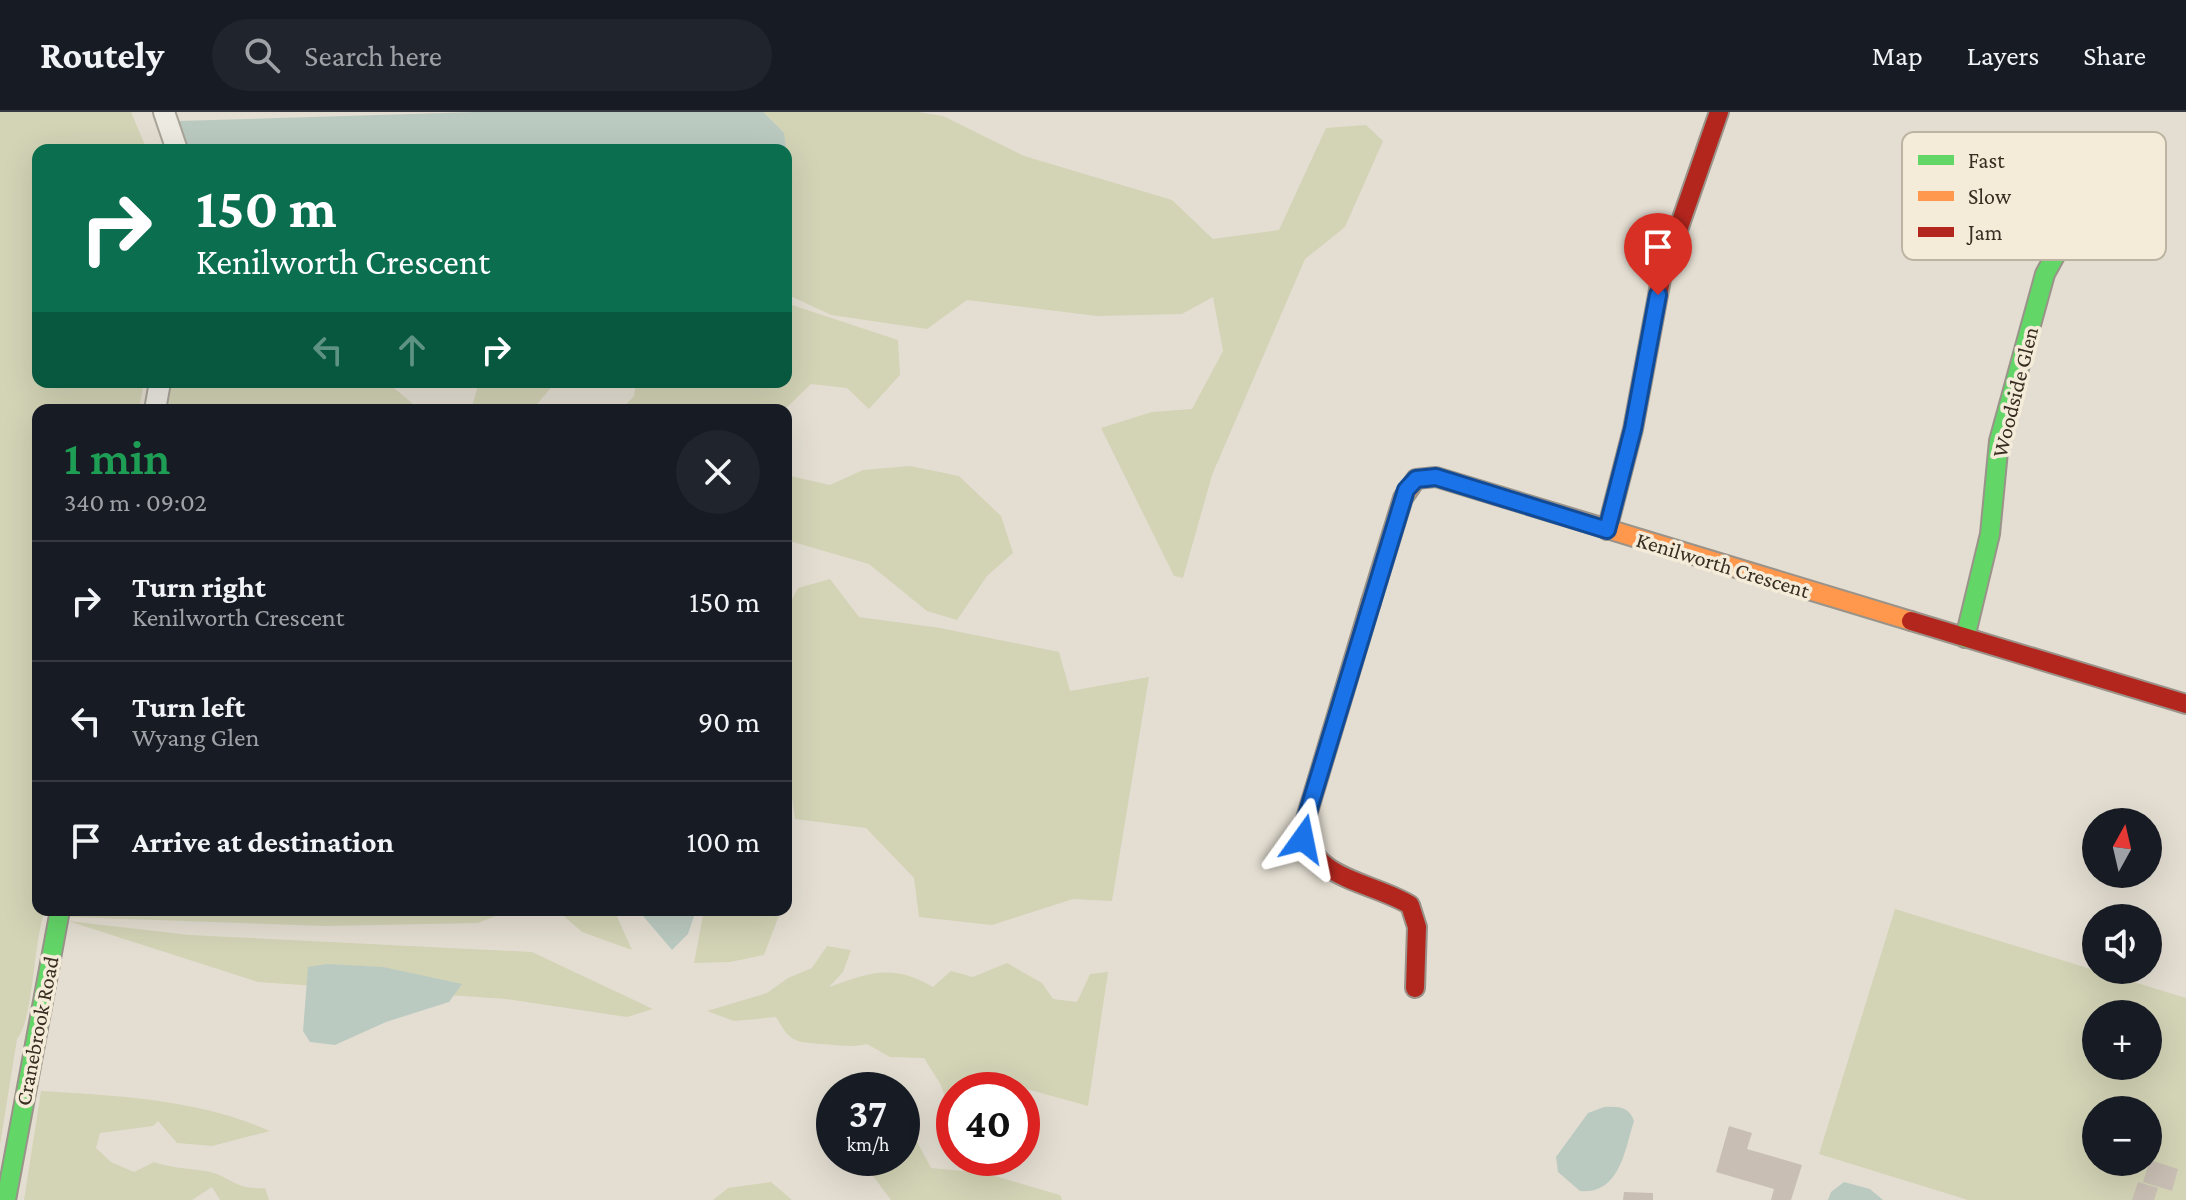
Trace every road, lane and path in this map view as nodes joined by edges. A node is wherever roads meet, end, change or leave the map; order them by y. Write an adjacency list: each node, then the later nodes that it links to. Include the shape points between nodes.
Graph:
1 (164, 112): 3 (street)
2 (1719, 112): 5 (street, via 1661,279 1633,429)
3 (175, 144)
4 (2053, 260): 6 (street, Woodside Glen, via 1999,441 1990,534)
5 (1607, 530): 6 (street, Kenilworth Crescent); 9 (street, Kenilworth Crescent, via 1436,477 1416,479 1403,498 1303,839 1309,856 1322,866 1410,905 1417,927)
6 (1965, 638): 7 (street, Kenilworth Crescent)
7 (2186, 704)
8 (59, 916): 10 (street, Cranebrook Road)
9 (1415, 988)
10 (6, 1200)

